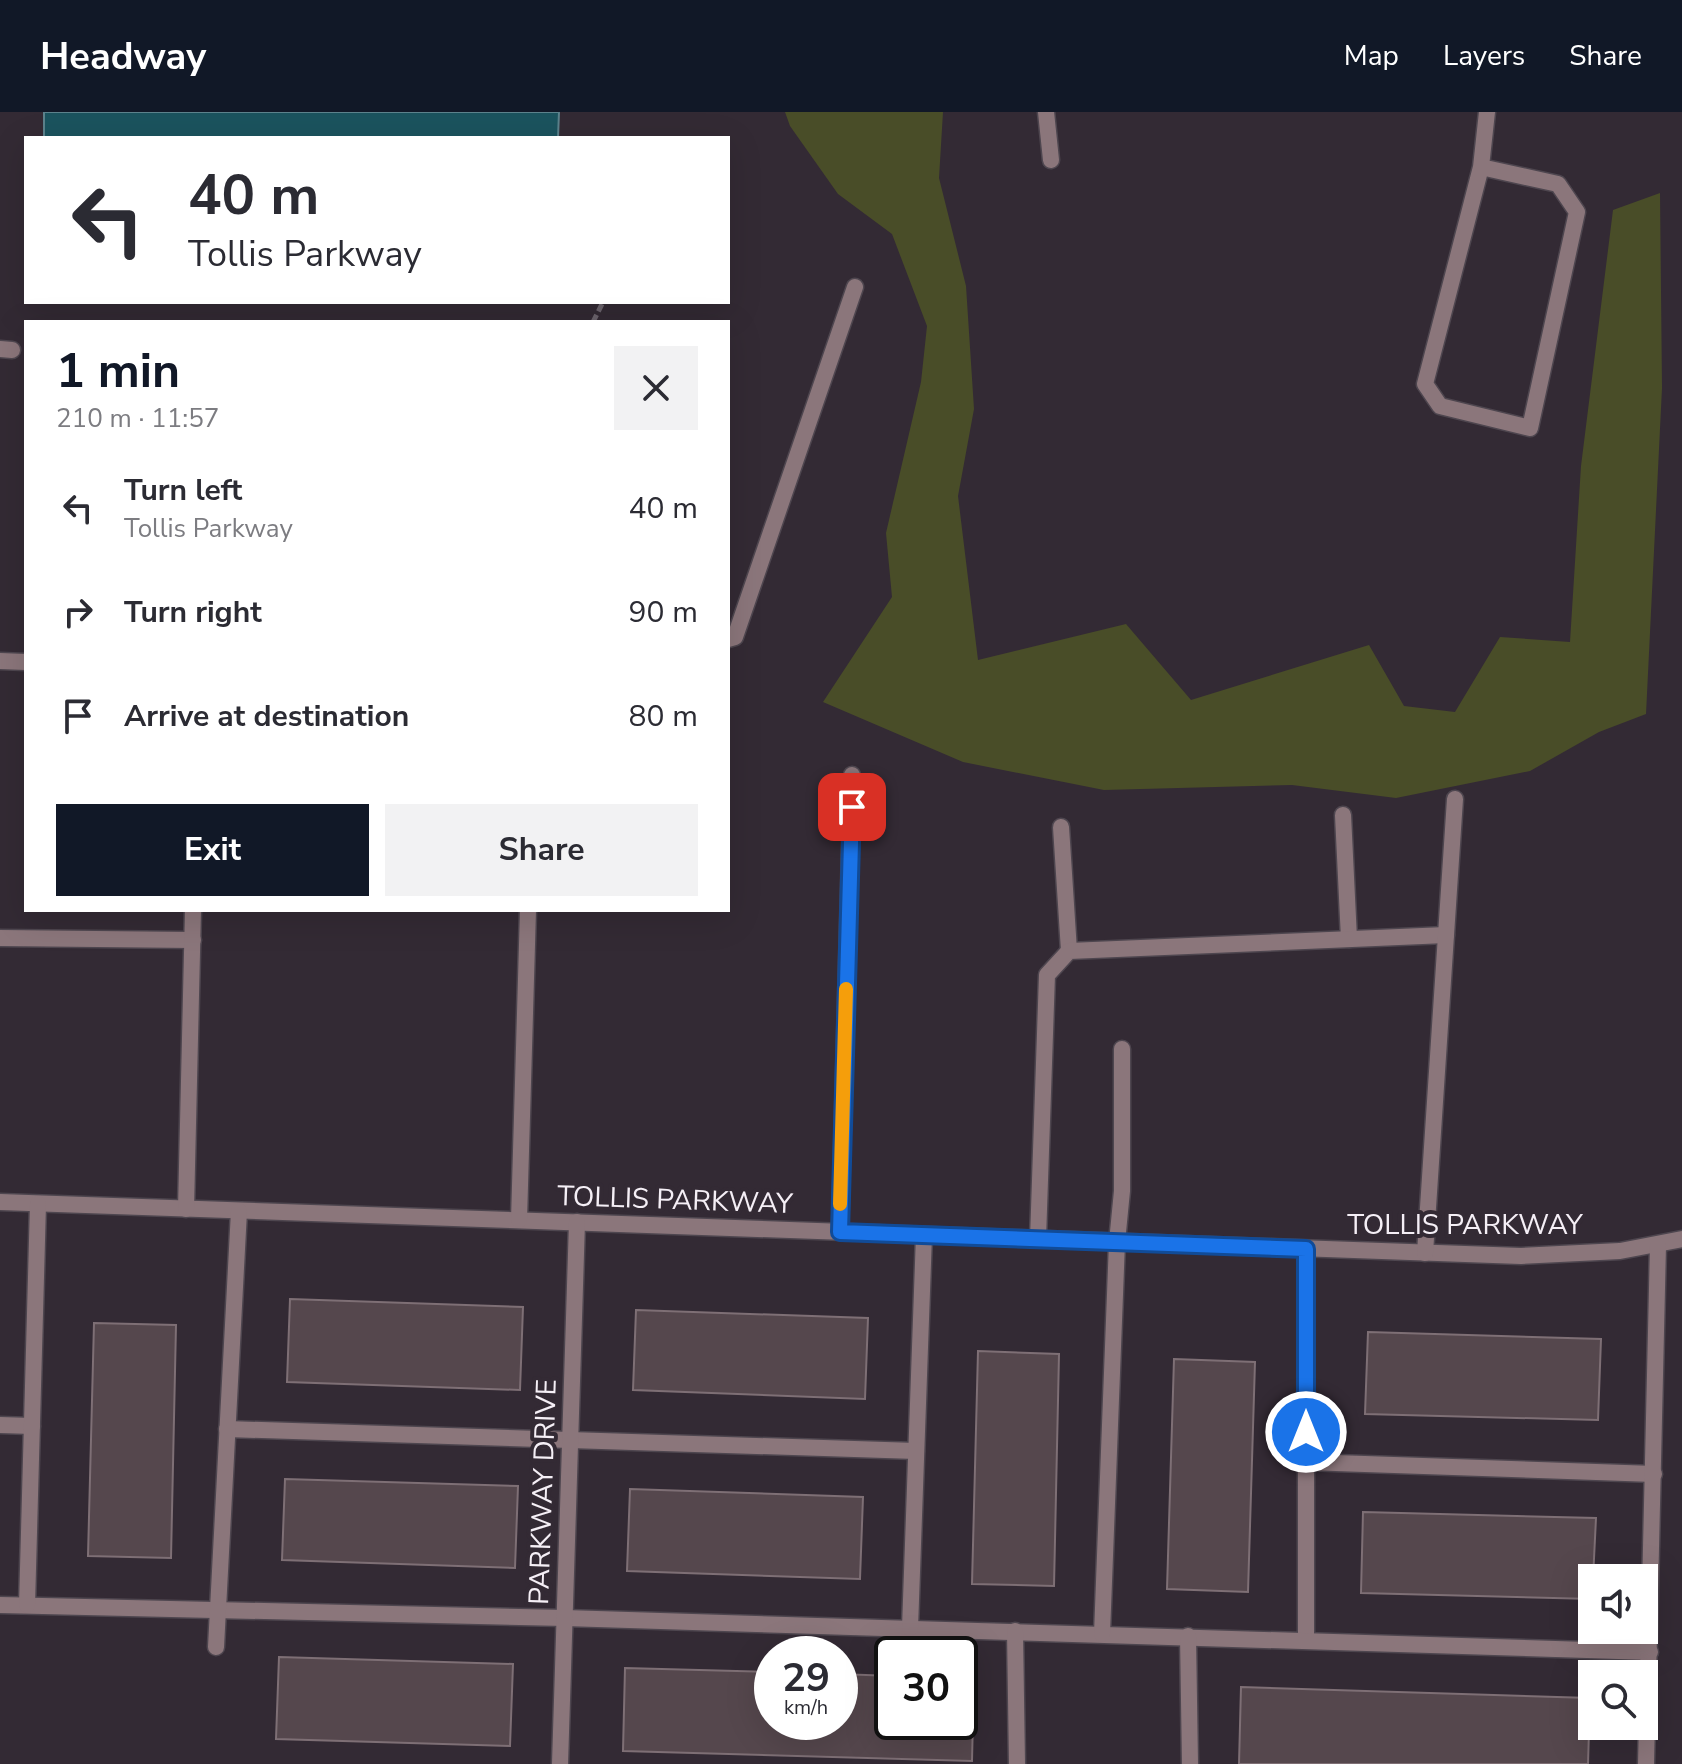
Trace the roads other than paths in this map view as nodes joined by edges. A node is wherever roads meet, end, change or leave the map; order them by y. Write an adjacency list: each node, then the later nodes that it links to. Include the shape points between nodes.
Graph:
1 (1046, 112): 3 (street)
2 (1487, 112): 4 (street)
3 (1051, 160)
4 (1481, 167): 4 (street, via 1425,384 1440,406 1530,428 1577,212 1558,184)
5 (855, 287): 6 (street, via 735,637)
6 (730, 638)
7 (0, 661): 8 (street)
8 (24, 662)
9 (852, 775): 27 (street)
10 (1455, 799): 15 (street)
11 (1343, 815): 17 (street)
12 (1061, 827): 19 (street)
13 (193, 912): 18 (street)
14 (528, 912): 25 (street)
15 (1446, 935): 17 (street); 34 (street)
16 (0, 938): 18 (street)
17 (1349, 939): 19 (street)
18 (193, 940): 23 (street)
19 (1069, 951): 29 (street, via 1047,975)
20 (1122, 1049): 31 (street)
21 (0, 1202): 22 (street, TOLLIS PARKWAY)
22 (38, 1204): 23 (street, TOLLIS PARKWAY); 36 (street)
23 (186, 1209): 24 (street, TOLLIS PARKWAY)
24 (239, 1211): 25 (street, TOLLIS PARKWAY); 37 (street)
25 (519, 1220): 26 (street, TOLLIS PARKWAY)
26 (577, 1222): 27 (street, TOLLIS PARKWAY); 38 (street, PARKWAY DRIVE)
27 (840, 1232): 28 (street, TOLLIS PARKWAY)
28 (924, 1235): 29 (street, TOLLIS PARKWAY); 39 (street)
29 (1038, 1239): 31 (street, TOLLIS PARKWAY)
30 (1682, 1239): 32 (street, TOLLIS PARKWAY)
31 (1117, 1242): 33 (street, TOLLIS PARKWAY); 48 (street)
32 (1658, 1245): 34 (street, TOLLIS PARKWAY, via 1521,1256); 41 (street)
33 (1306, 1249): 34 (street, TOLLIS PARKWAY); 40 (street)
34 (1425, 1253)
35 (0, 1425): 36 (street)
36 (32, 1426): 43 (street)
37 (227, 1429): 38 (street); 44 (street)
38 (571, 1441): 39 (street); 45 (street, PARKWAY DRIVE)
39 (916, 1451): 46 (street)
40 (1306, 1462): 41 (street); 50 (street)
41 (1654, 1474): 52 (street)
42 (0, 1605): 43 (street)
43 (27, 1605): 44 (street)
44 (217, 1610): 45 (street); 51 (street)
45 (565, 1618): 46 (street); 53 (street, PARKWAY DRIVE)
46 (910, 1628): 47 (street)
47 (1015, 1631): 48 (street); 54 (street)
48 (1102, 1634): 49 (street)
49 (1188, 1636): 50 (street); 55 (street)
50 (1306, 1640): 52 (street)
51 (216, 1647)
52 (1650, 1652): 56 (street)
53 (560, 1764)
54 (1017, 1764)
55 (1190, 1764)
56 (1646, 1764)

